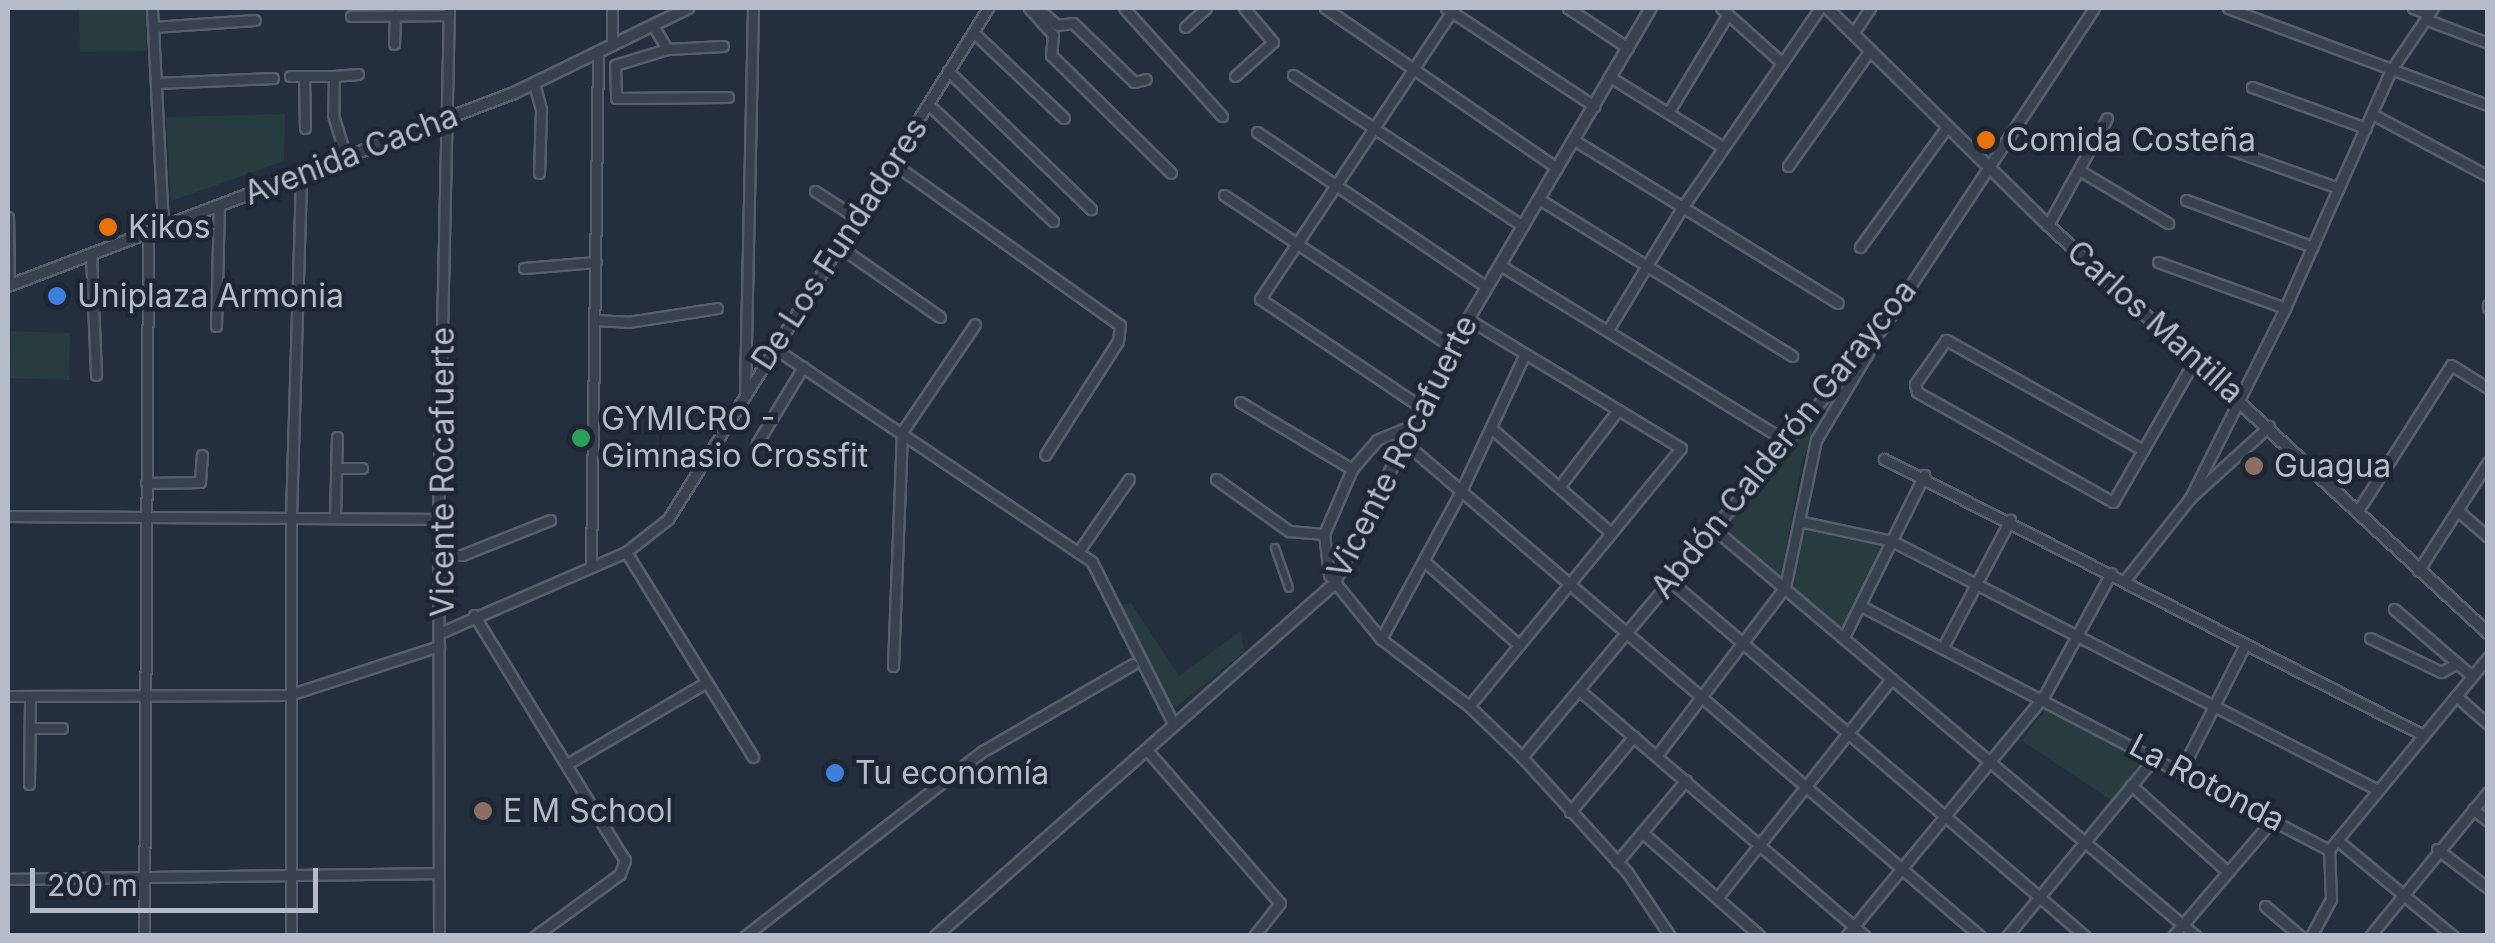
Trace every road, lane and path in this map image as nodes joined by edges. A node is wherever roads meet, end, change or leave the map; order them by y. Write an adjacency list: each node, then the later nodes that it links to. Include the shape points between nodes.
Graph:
1 (152, 8): 27 (street)
2 (612, 8): 33 (street)
3 (688, 8): 26 (street, Avenida Cacha)
4 (752, 8): 122 (street)
5 (988, 8): 29 (street, De Los Fundadores)
6 (1029, 8): 80 (street, via 1054,35 1051,56)
7 (1038, 8): 51 (street, via 1057,25 1078,27 1134,82)
8 (1124, 8): 61 (street)
9 (1206, 8): 28 (street)
10 (1244, 8): 48 (street, via 1273,42)
11 (1325, 8): 42 (street)
12 (1568, 8): 35 (street)
13 (1652, 8): 35 (street, Vicente Rocafuerte)
14 (1823, 8): 30 (street, Carlos Mantilla); 39 (street)
15 (1870, 8): 30 (street)
16 (2094, 8): 76 (street, Abdón Calderón Garaycoa)
17 (2228, 8): 40 (street)
18 (2412, 8): 22 (street)
19 (1450, 9): 42 (street); 58 (street)
20 (449, 11): 23 (street); 62 (street, Vicente Rocafuerte)
21 (1724, 11): 39 (street); 59 (street)
22 (2429, 14): 31 (street); 40 (street)
23 (395, 15): 24 (street); 32 (street)
24 (351, 16)
25 (255, 20): 27 (street)
26 (652, 24): 33 (street, Avenida Cacha); 36 (street)
27 (153, 26): 52 (street)
28 (1185, 27)
29 (973, 32): 41 (street, De Los Fundadores); 63 (street)
30 (1854, 32): 37 (street, Carlos Mantilla)
31 (2488, 43)
32 (394, 44)
33 (612, 45): 38 (street, Avenida Cacha)
34 (723, 46): 36 (street)
35 (1628, 48): 49 (street, Vicente Rocafuerte)
36 (666, 49): 55 (street, via 615,64 616,98)
37 (1870, 50): 66 (street, Carlos Mantilla); 75 (street)
38 (598, 52): 53 (street, Avenida Cacha); 105 (street)
39 (1782, 63): 72 (street)
40 (2390, 70): 57 (street); 60 (street)
41 (948, 71): 56 (street, De Los Fundadores); 91 (street)
42 (1414, 71): 68 (street); 77 (street)
43 (358, 74): 47 (street)
44 (1293, 75): 68 (street)
45 (290, 76): 46 (street)
46 (304, 76): 47 (street); 65 (street)
47 (334, 76): 73 (street, via 333,115)
48 (1235, 76)
49 (1610, 77): 58 (street, Vicente Rocafuerte); 59 (street)
50 (273, 78): 52 (street)
51 (1146, 80)
52 (156, 83): 98 (street)
53 (534, 83): 62 (street, Avenida Cacha); 79 (street)
54 (2252, 87): 67 (street)
55 (728, 97)
56 (929, 104): 74 (street, De Los Fundadores); 94 (street)
57 (2488, 105)
58 (1594, 106): 70 (street, Vicente Rocafuerte)
59 (1668, 112): 72 (street)
60 (2372, 114): 67 (street); 82 (street)
61 (1222, 116)
62 (449, 118): 73 (street, Avenida Cacha); 165 (street, Vicente Rocafuerte)
63 (1064, 118)
64 (2107, 118): 78 (street)
65 (305, 128)
66 (1946, 128): 76 (street, Carlos Mantilla); 102 (street)
67 (2366, 128): 84 (street)
68 (1376, 131): 83 (street); 96 (street)
69 (1257, 132): 83 (street)
70 (1574, 140): 77 (street, Vicente Rocafuerte); 90 (street)
71 (2218, 145): 84 (street)
72 (1723, 147): 90 (street)
73 (346, 158): 81 (street, Avenida Cacha)
74 (894, 164): 93 (street, De Los Fundadores); 145 (street, via 1120,325 1118,341)
75 (1788, 166)
76 (1987, 167): 97 (street, Carlos Mantilla); 120 (street, Abdón Calderón Garaycoa)
77 (1557, 168): 87 (street, Vicente Rocafuerte)
78 (2079, 170): 95 (street); 97 (street)
79 (539, 173)
80 (1171, 173)
81 (301, 174): 89 (street, Avenida Cacha); 163 (street)
82 (2488, 176)
83 (1338, 186): 100 (street); 111 (street)
84 (2339, 188): 103 (street)
85 (815, 191): 93 (street)
86 (1224, 195): 100 (street)
87 (1539, 199): 96 (street, Vicente Rocafuerte); 108 (street)
88 (2186, 200): 103 (street)
89 (219, 206): 98 (street, Avenida Cacha); 119 (street)
90 (1682, 208): 108 (street); 112 (street)
91 (1090, 210)
92 (8, 217): 110 (street)
93 (858, 219): 101 (street, De Los Fundadores)
94 (1054, 221)
95 (2168, 222)
96 (1523, 226): 107 (street, Vicente Rocafuerte)
97 (2048, 226): 127 (street, Carlos Mantilla)
98 (162, 227): 99 (street, Avenida Cacha)
99 (148, 232): 104 (street, Avenida Cacha); 155 (street)
100 (1297, 243): 123 (street); 134 (street, via 1260,299)
101 (840, 247): 115 (street); 124 (street, De Los Fundadores)
102 (1860, 247)
103 (2313, 248): 114 (street)
104 (91, 254): 110 (street, Avenida Cacha); 129 (street)
105 (596, 262): 109 (street); 116 (street)
106 (2158, 262): 114 (street)
107 (1500, 265): 111 (street, Vicente Rocafuerte); 121 (street)
108 (1647, 265): 121 (street); 126 (street)
109 (524, 268)
110 (8, 286)
111 (1487, 287): 117 (street, Vicente Rocafuerte)
112 (1838, 303)
113 (717, 308): 116 (street, via 628,322)
114 (2285, 308): 132 (street)
115 (940, 317)
116 (595, 320): 179 (street)
117 (1468, 320): 123 (street, Vicente Rocafuerte); 125 (street)
118 (975, 324): 139 (street)
119 (216, 326)
120 (1883, 326): 141 (street, Abdón Calderón Garaycoa); 168 (street, via 1816,440)
121 (1608, 330): 141 (street)
122 (746, 347): 124 (street); 131 (street)
123 (1452, 347): 134 (street, Vicente Rocafuerte)
124 (771, 352): 128 (street); 131 (street, De Los Fundadores)
125 (1525, 354): 135 (street); 138 (street)
126 (1792, 356)
127 (2196, 358): 132 (street, Carlos Mantilla); 144 (street)
128 (803, 367): 139 (street); 143 (street)
129 (96, 375)
130 (2488, 388): 160 (street, via 2451,365)
131 (745, 393): 175 (street, De Los Fundadores, via 668,519)
132 (2242, 400): 137 (street, Carlos Mantilla); 158 (street)
133 (1240, 402): 151 (street)
134 (1420, 407): 136 (street, Vicente Rocafuerte)
135 (1618, 410): 156 (street); 170 (street, via 1681,448)
136 (1411, 426): 142 (street, Vicente Rocafuerte); 151 (street, via 1377,440)
137 (2269, 426): 158 (street); 160 (street, Carlos Mantilla)
138 (1492, 428): 156 (street); 157 (street)
139 (902, 432): 176 (street); 207 (street)
140 (337, 437): 149 (street)
141 (1785, 440): 169 (street, Abdón Calderón Garaycoa)
142 (1404, 442): 157 (street); 184 (street, Vicente Rocafuerte)
143 (756, 443)
144 (2143, 450): 144 (street, via 1941,339 1914,389 2113,502)
145 (1045, 455)
146 (202, 456): 155 (street, via 200,482)
147 (1884, 459): 152 (street)
148 (2488, 462): 159 (street)
149 (336, 468): 150 (street); 164 (street)
150 (362, 468)
151 (1352, 469): 171 (street)
152 (1924, 475): 167 (street); 173 (street)
153 (1216, 478): 171 (street, via 1289,531)
154 (1129, 479): 176 (street)
155 (146, 483): 162 (street)
156 (1559, 487): 170 (street)
157 (1461, 491): 178 (street); 185 (street)
158 (2190, 498): 183 (street)
159 (2457, 510): 172 (street); 180 (street)
160 (2357, 512): 180 (street, Carlos Mantilla)
161 (8, 516): 162 (street)
162 (146, 516): 163 (street); 215 (street)
163 (291, 516): 164 (street); 212 (street)
164 (336, 517): 165 (street)
165 (438, 520): 177 (street, Vicente Rocafuerte)
166 (550, 520): 177 (street, via 462,554)
167 (2010, 520): 181 (street); 186 (street)
168 (1798, 521): 173 (street); 187 (street)
169 (1713, 528): 182 (street, Abdón Calderón Garaycoa); 187 (street)
170 (1611, 533): 185 (street)
171 (1324, 534): 184 (street)
172 (2488, 536)
173 (1892, 541): 186 (street); 189 (street)
174 (1275, 548): 188 (street)
175 (626, 552): 179 (street, De Los Fundadores); 210 (street)
176 (1078, 552): 222 (street, via 1092,562)
177 (439, 555): 192 (street, Vicente Rocafuerte)
178 (1424, 561): 198 (street); 200 (street)
179 (592, 566): 191 (street, De Los Fundadores)
180 (2418, 571): 194 (street, Carlos Mantilla)
181 (2111, 573): 183 (street); 196 (street)
182 (1669, 580): 193 (street, Abdón Calderón Garaycoa); 199 (street)
183 (2126, 580): 203 (street)
184 (1334, 584): 198 (street); 222 (street, Vicente Rocafuerte)
185 (1570, 584): 193 (street); 200 (street)
186 (1976, 586): 196 (street); 202 (street)
187 (1785, 587): 195 (street); 199 (street)
188 (1289, 588)
189 (1861, 606): 195 (street); 202 (street, La Rotonda)
190 (2394, 608): 205 (street)
191 (474, 615): 192 (street, De Los Fundadores); 234 (street)
192 (442, 632): 201 (street, Vicente Rocafuerte)
193 (1627, 633): 211 (street, Abdón Calderón Garaycoa); 216 (street)
194 (2488, 633)
195 (1844, 636): 209 (street)
196 (2079, 636): 217 (street); 219 (street)
197 (2370, 638): 205 (street, via 2441,672)
198 (1380, 639): 220 (street)
199 (1742, 644): 216 (street); 225 (street)
200 (1519, 645): 220 (street)
201 (438, 646): 212 (street); 256 (street, Vicente Rocafuerte)
202 (1943, 647): 217 (street, La Rotonda)
203 (2244, 647): 219 (street); 226 (street)
204 (2488, 656): 208 (street)
205 (2457, 663): 208 (street)
206 (1132, 664): 271 (street, via 982,751)
207 (893, 666)
208 (2472, 676): 218 (street)
209 (1892, 678): 225 (street); 233 (street)
210 (706, 682): 232 (street); 234 (street)
211 (1579, 690): 227 (street); 230 (street, Abdón Calderón Garaycoa)
212 (290, 695): 215 (street); 258 (street)
213 (8, 696): 214 (street)
214 (30, 696): 215 (street); 223 (street)
215 (147, 696): 257 (street)
216 (1700, 696): 229 (street); 239 (street)
217 (2044, 696): 231 (street, La Rotonda); 233 (street)
218 (2456, 696): 221 (street); 226 (street)
219 (2214, 705): 235 (street); 240 (street)
220 (1469, 706): 230 (street)
221 (2488, 724)
222 (1174, 725): 228 (street, Vicente Rocafuerte)
223 (30, 728): 224 (street); 237 (street)
224 (62, 728)
225 (1848, 734): 239 (street); 244 (street)
226 (2423, 735): 240 (street)
227 (1634, 736): 229 (street); 243 (street)
228 (1146, 749): 272 (street, Vicente Rocafuerte); 273 (street, via 1280,903)
229 (1657, 755): 236 (street)
230 (1522, 756): 243 (street)
231 (2155, 756): 235 (street, La Rotonda); 238 (street)
232 (754, 758)
233 (1992, 760): 244 (street); 250 (street)
234 (566, 764): 270 (street, via 625,865)
235 (2180, 771): 245 (street, La Rotonda)
236 (1686, 780): 247 (street); 248 (street)
237 (29, 784)
238 (2131, 785): 250 (street); 255 (street)
239 (1807, 787): 248 (street); 254 (street)
240 (2378, 790): 249 (street)
241 (2488, 792): 242 (street)
242 (2473, 809): 246 (street); 251 (street)
243 (1570, 812): 253 (street)
244 (1944, 815): 254 (street); 262 (street)
245 (2275, 817): 252 (street, La Rotonda); 255 (street)
246 (2488, 821)
247 (1644, 834): 253 (street); 263 (street)
248 (1761, 840): 263 (street); 266 (street)
249 (2338, 840): 252 (street); 261 (street)
250 (2086, 841): 262 (street); 265 (street)
251 (2437, 849): 260 (street); 261 (street)
252 (2329, 850): 284 (street, via 2332,898)
253 (1617, 862): 274 (street)
254 (1900, 866): 266 (street); 278 (street)
255 (2228, 872): 265 (street)
256 (438, 873): 258 (street); 269 (street, Vicente Rocafuerte)
257 (144, 876): 258 (street); 259 (street); 267 (street)
258 (292, 877): 268 (street)
259 (8, 879)
260 (2488, 888)
261 (2400, 891): 285 (street); 286 (street)
262 (2040, 897): 279 (street); 280 (street)
263 (1717, 898): 275 (street)
264 (2266, 906): 283 (street)
265 (2183, 924): 281 (street); 282 (street)
266 (1854, 926): 276 (street); 277 (street)
267 (144, 936)
268 (291, 936)
269 (439, 936)
270 (535, 936)
271 (745, 936)
272 (936, 936)
273 (1254, 936)
274 (1670, 936)
275 (1760, 936)
276 (1846, 936)
277 (1865, 936)
278 (1980, 936)
279 (2007, 936)
280 (2085, 936)
281 (2173, 936)
282 (2196, 936)
283 (2300, 936)
284 (2311, 936)
285 (2370, 936)
286 (2453, 936)

